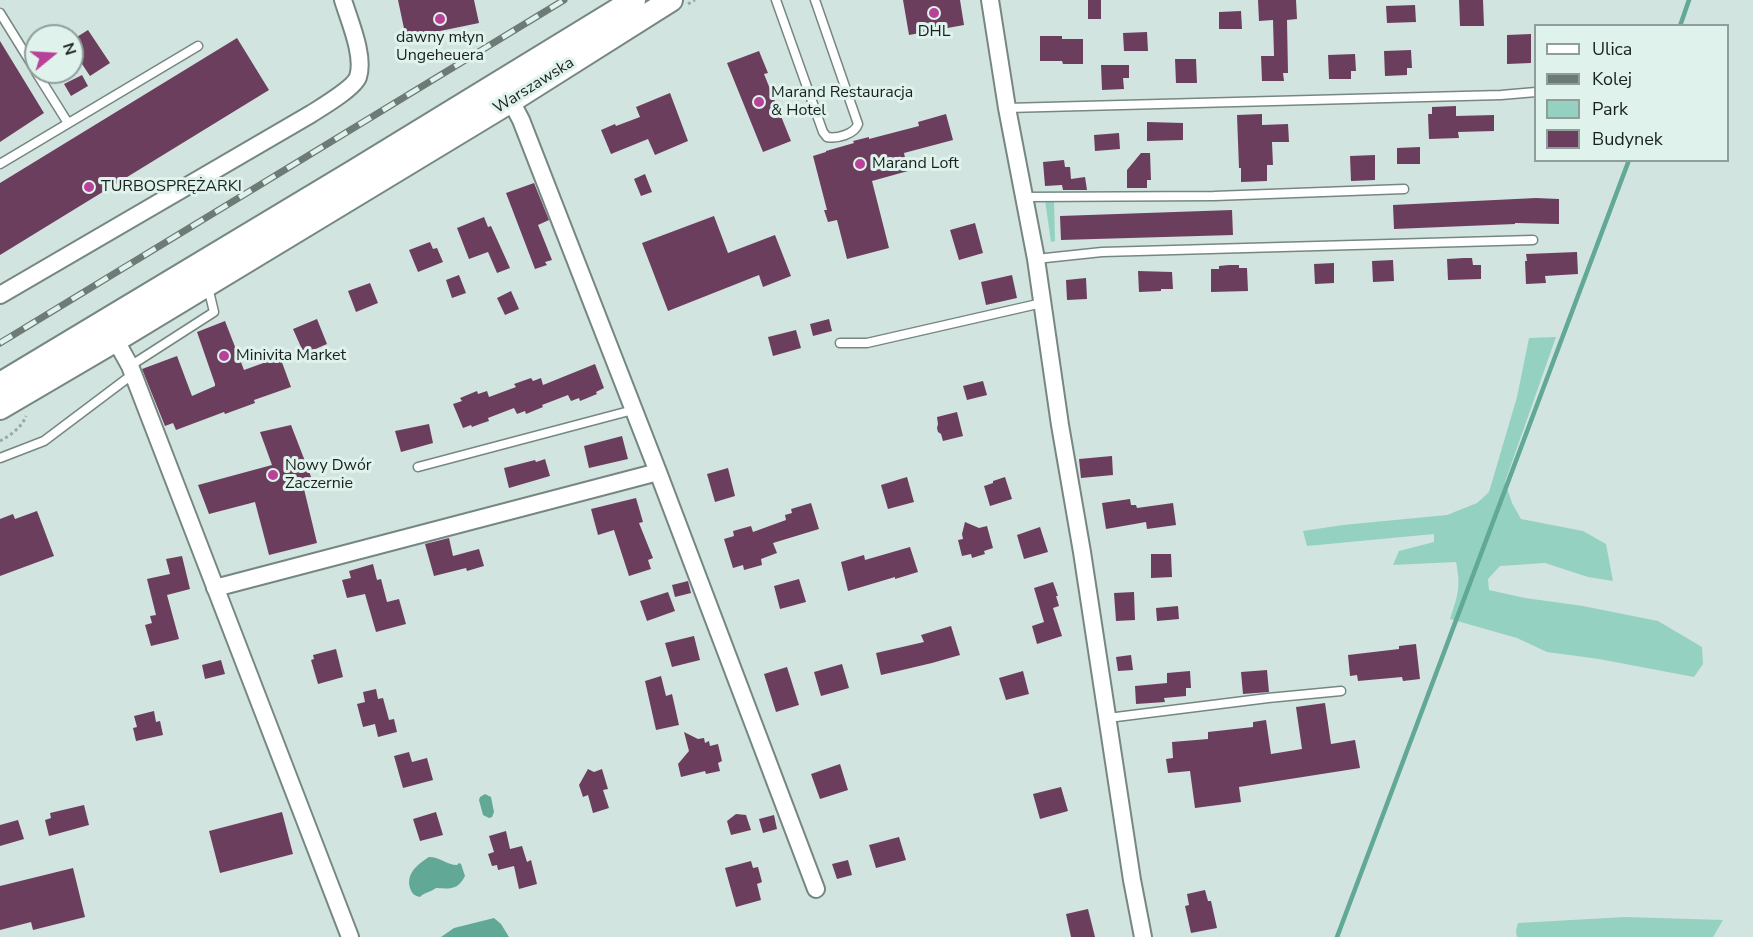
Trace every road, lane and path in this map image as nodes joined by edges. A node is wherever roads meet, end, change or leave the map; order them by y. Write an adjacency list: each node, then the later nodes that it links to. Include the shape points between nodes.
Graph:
1 (343, 0): 21 (street, via 360,57 358,78 344,92)
2 (634, 0): 23 (main road, Warszawska, via 398,145)
3 (671, 0): 12 (main road, Warszawska)
4 (776, 0): 5 (lane, via 823,132 833,138 854,131 858,124)
5 (815, 0)
6 (990, 0): 13 (street)
7 (0, 12): 9 (lane)
8 (198, 46): 14 (lane)
9 (24, 52)
10 (44, 84): 14 (lane)
11 (1534, 92): 13 (lane)
12 (511, 101): 20 (main road, Warszawska); 28 (street, via 522,120)
13 (1007, 108): 17 (street)
14 (68, 123): 15 (lane)
15 (0, 164)
16 (1404, 189): 17 (lane)
17 (1025, 197): 19 (street)
18 (1533, 240): 19 (lane, via 1102,252)
19 (1036, 259): 22 (street)
20 (208, 284): 23 (main road, Warszawska); 25 (lane, via 214,312)
21 (0, 295)
22 (1042, 303): 24 (lane, via 867,343); 36 (street)
23 (111, 330): 25 (street); 26 (main road); 27 (main road)
24 (840, 343)
25 (132, 370): 31 (lane, via 44,441); 34 (street)
26 (0, 384)
27 (0, 408)
28 (633, 410): 32 (lane); 33 (street)
29 (27, 414): 30 (path)
30 (0, 441)
31 (0, 458)
32 (418, 467)
33 (658, 472): 34 (street); 37 (street)
34 (215, 588): 38 (street)
35 (1341, 691): 36 (lane)
36 (1108, 718): 39 (street)
37 (816, 889)
38 (350, 937)
39 (1143, 937)

